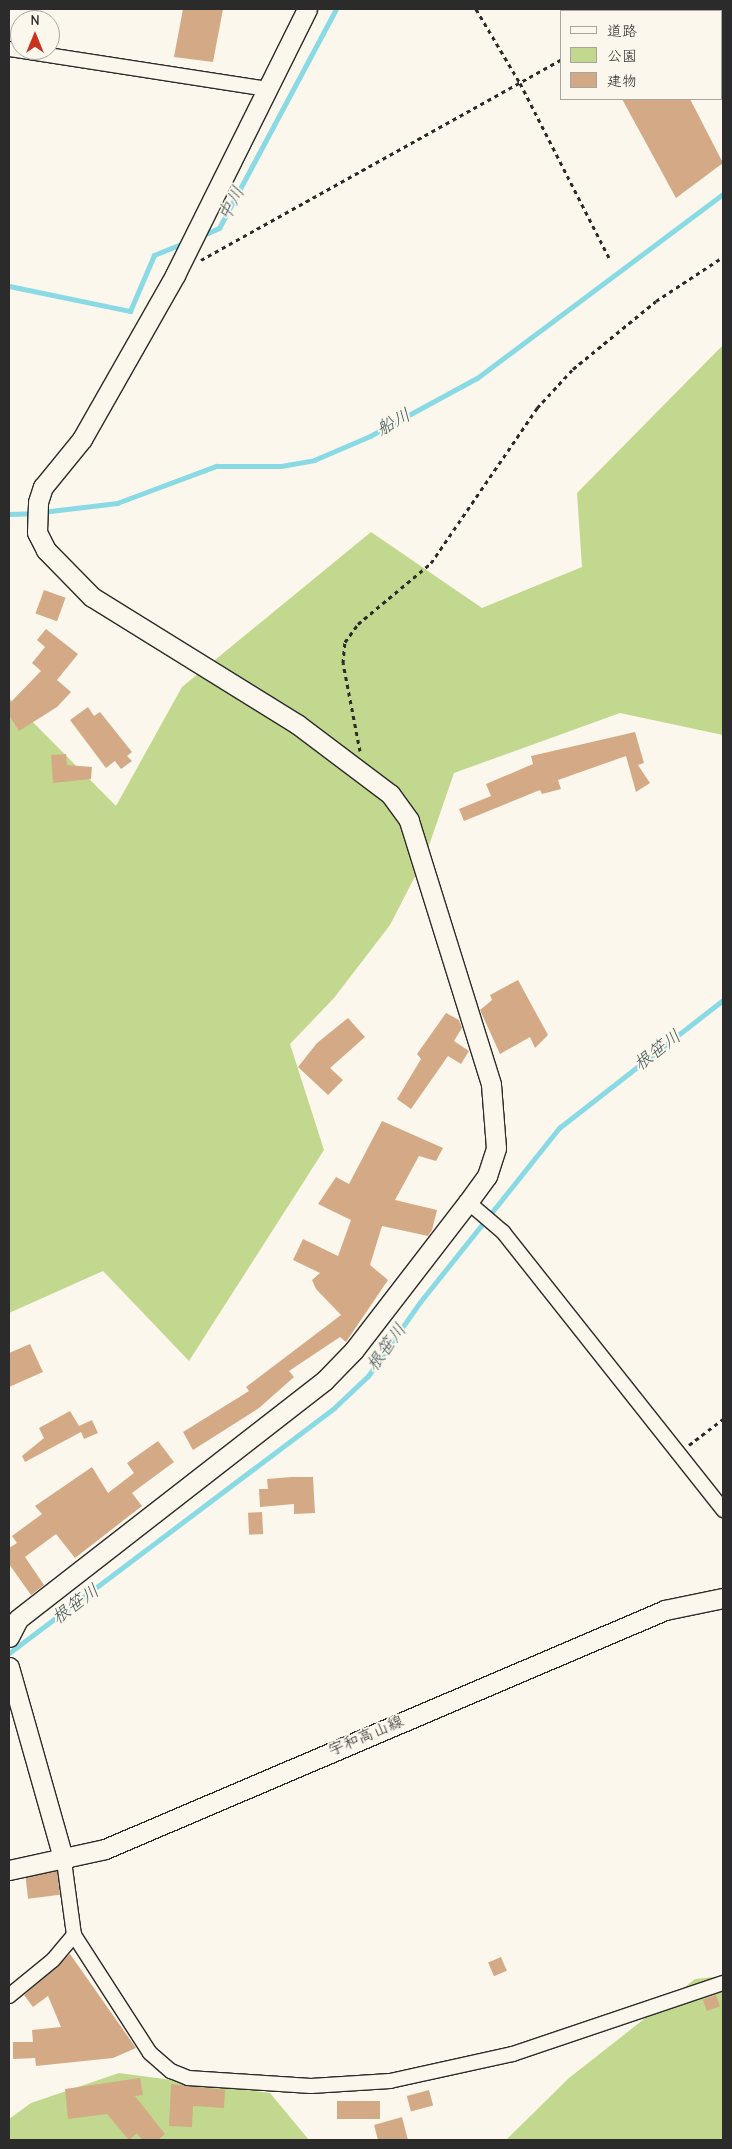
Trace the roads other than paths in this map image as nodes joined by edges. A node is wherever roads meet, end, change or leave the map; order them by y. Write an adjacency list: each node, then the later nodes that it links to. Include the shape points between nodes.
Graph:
1 (307, 9): 3 (street)
2 (9, 49): 3 (street)
3 (267, 89): 4 (street, via 175,275 82,439 43,488 38,502 37,532 46,550 92,597 297,724 390,794 409,820 491,1084 496,1148 487,1176)
4 (471, 1206): 5 (street, via 496,1226); 7 (street, via 354,1350 324,1381 18,1619)
5 (723, 1510)
6 (723, 1598): 9 (street, 宇和高山線, via 665,1610 105,1848)
7 (9, 1637)
8 (9, 1667): 9 (street)
9 (64, 1861): 10 (street, 宇和高山線); 11 (street)
10 (9, 1870)
11 (74, 1935): 12 (street, via 150,2053 170,2071 197,2078 312,2086 390,2081 513,2054); 13 (street, via 53,1960)
12 (723, 1983)
13 (9, 1996)

